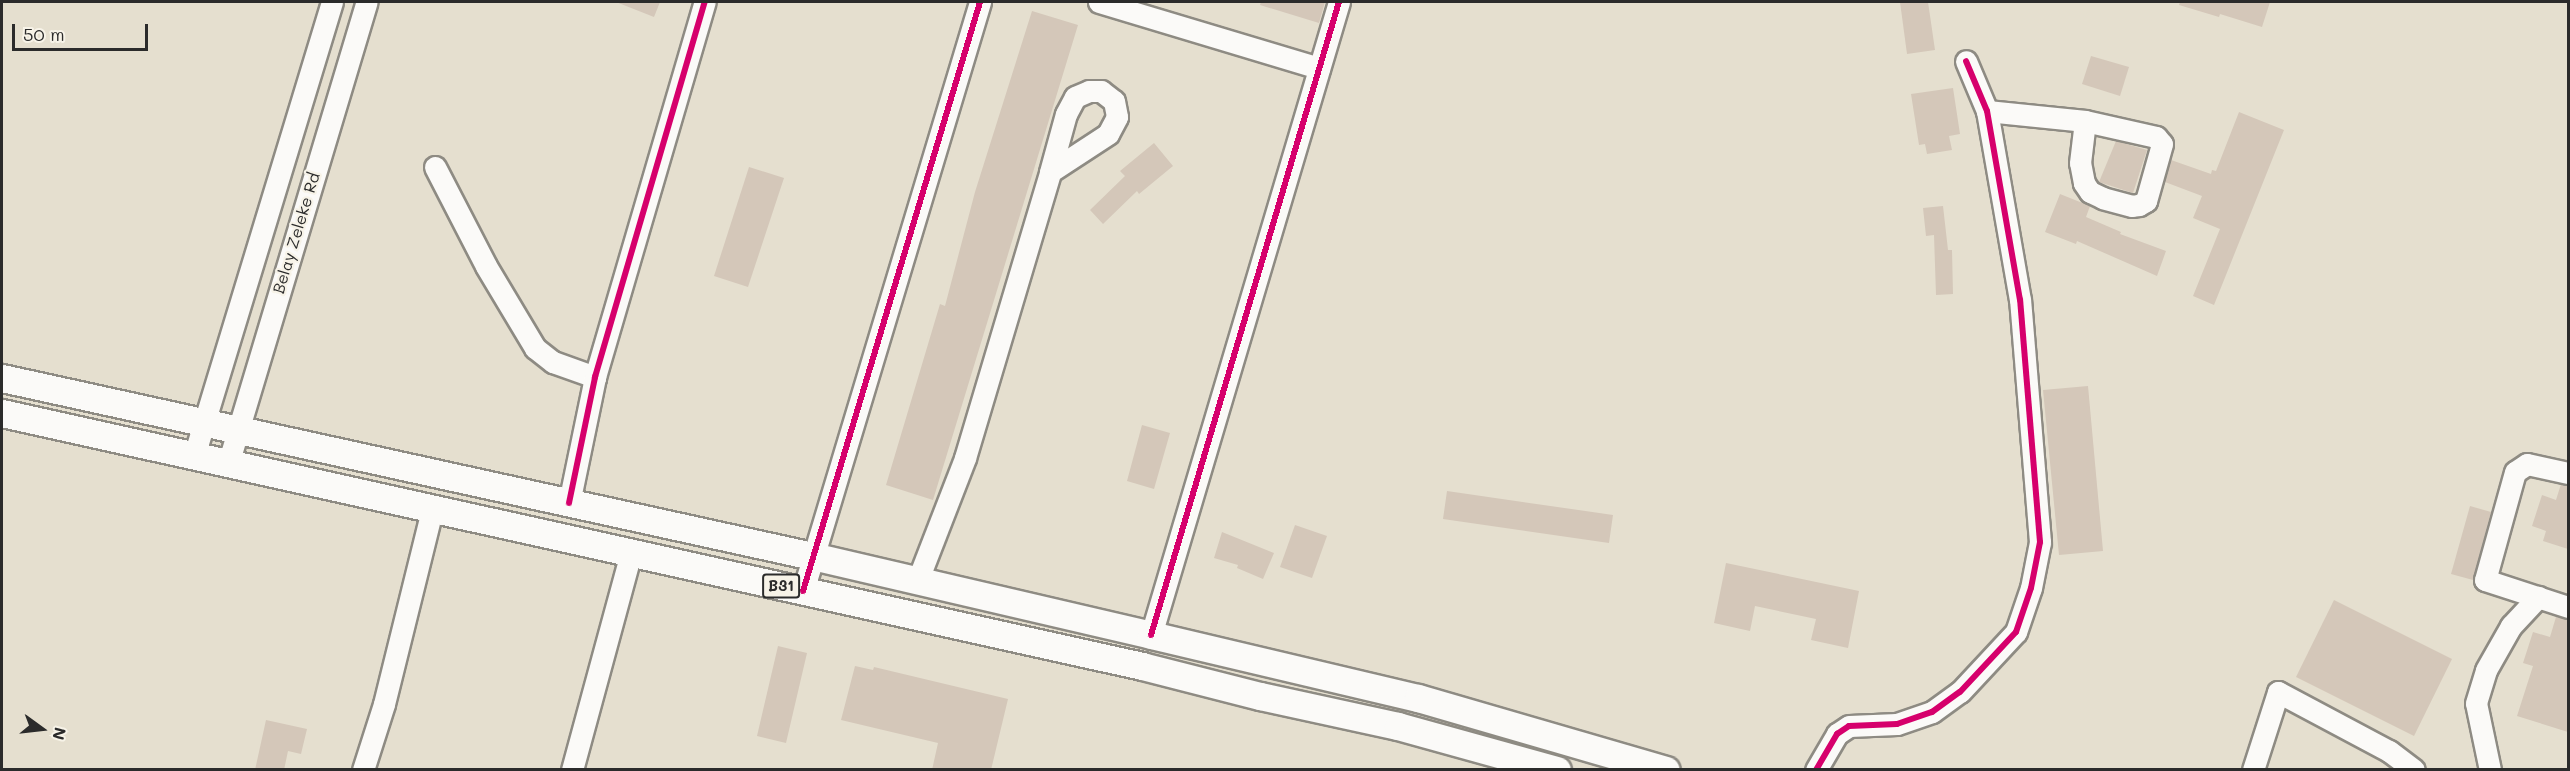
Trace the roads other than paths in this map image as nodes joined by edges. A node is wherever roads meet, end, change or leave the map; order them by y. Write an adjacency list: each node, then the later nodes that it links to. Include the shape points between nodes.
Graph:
1 (332, 2): 16 (street, Belay Zeleke Rd)
2 (367, 2): 17 (street, Belay Zeleke Rd)
3 (705, 2): 13 (street)
4 (980, 2): 24 (street)
5 (1099, 2): 8 (street)
6 (1339, 2): 8 (street)
7 (1966, 60): 9 (street)
8 (1319, 68): 29 (street)
9 (1987, 111): 10 (street); 36 (street, via 2020,300 2040,542 2031,588 2016,632 1960,692 1932,712 1897,724 1849,726 1837,734)
10 (2085, 121): 10 (street, via 2161,140 2145,201 2132,206 2090,192 2080,163)
11 (435, 167): 13 (street, via 486,266 535,348 553,362)
12 (1050, 172): 25 (street, via 965,458)
13 (595, 377): 21 (street)
14 (2, 378): 16 (main road, B31)
15 (2, 413): 18 (main road, B31)
16 (203, 422): 17 (main road, B31); 18 (street, Belay Zeleke Rd)
17 (236, 430): 19 (street, Belay Zeleke Rd); 21 (main road, B31)
18 (194, 456): 19 (main road, B31)
19 (228, 464): 22 (main road, B31)
20 (2568, 473): 27 (street, via 2528,464 2515,472 2485,580)
21 (569, 503): 24 (main road, B31)
22 (432, 510): 23 (main road, B31); 32 (street, via 384,704)
23 (631, 553): 26 (main road, B31); 33 (street)
24 (812, 556): 25 (main road, B31); 26 (street)
25 (917, 582): 29 (main road, B31)
26 (803, 591): 31 (main road, B31)
27 (2538, 597): 28 (street); 39 (street, via 2511,626 2486,670 2476,703)
28 (2568, 607)
29 (1151, 635): 30 (main road, B31)
30 (1217, 652): 31 (main road); 35 (main road, B31, via 1418,698)
31 (1210, 681): 34 (main road, B31, via 1398,726)
32 (363, 770)
33 (572, 770)
34 (1557, 770)
35 (1666, 770)
36 (1816, 770)
37 (2253, 770): 38 (street, via 2278,692 2389,751)
38 (2414, 770)
39 (2490, 770)

